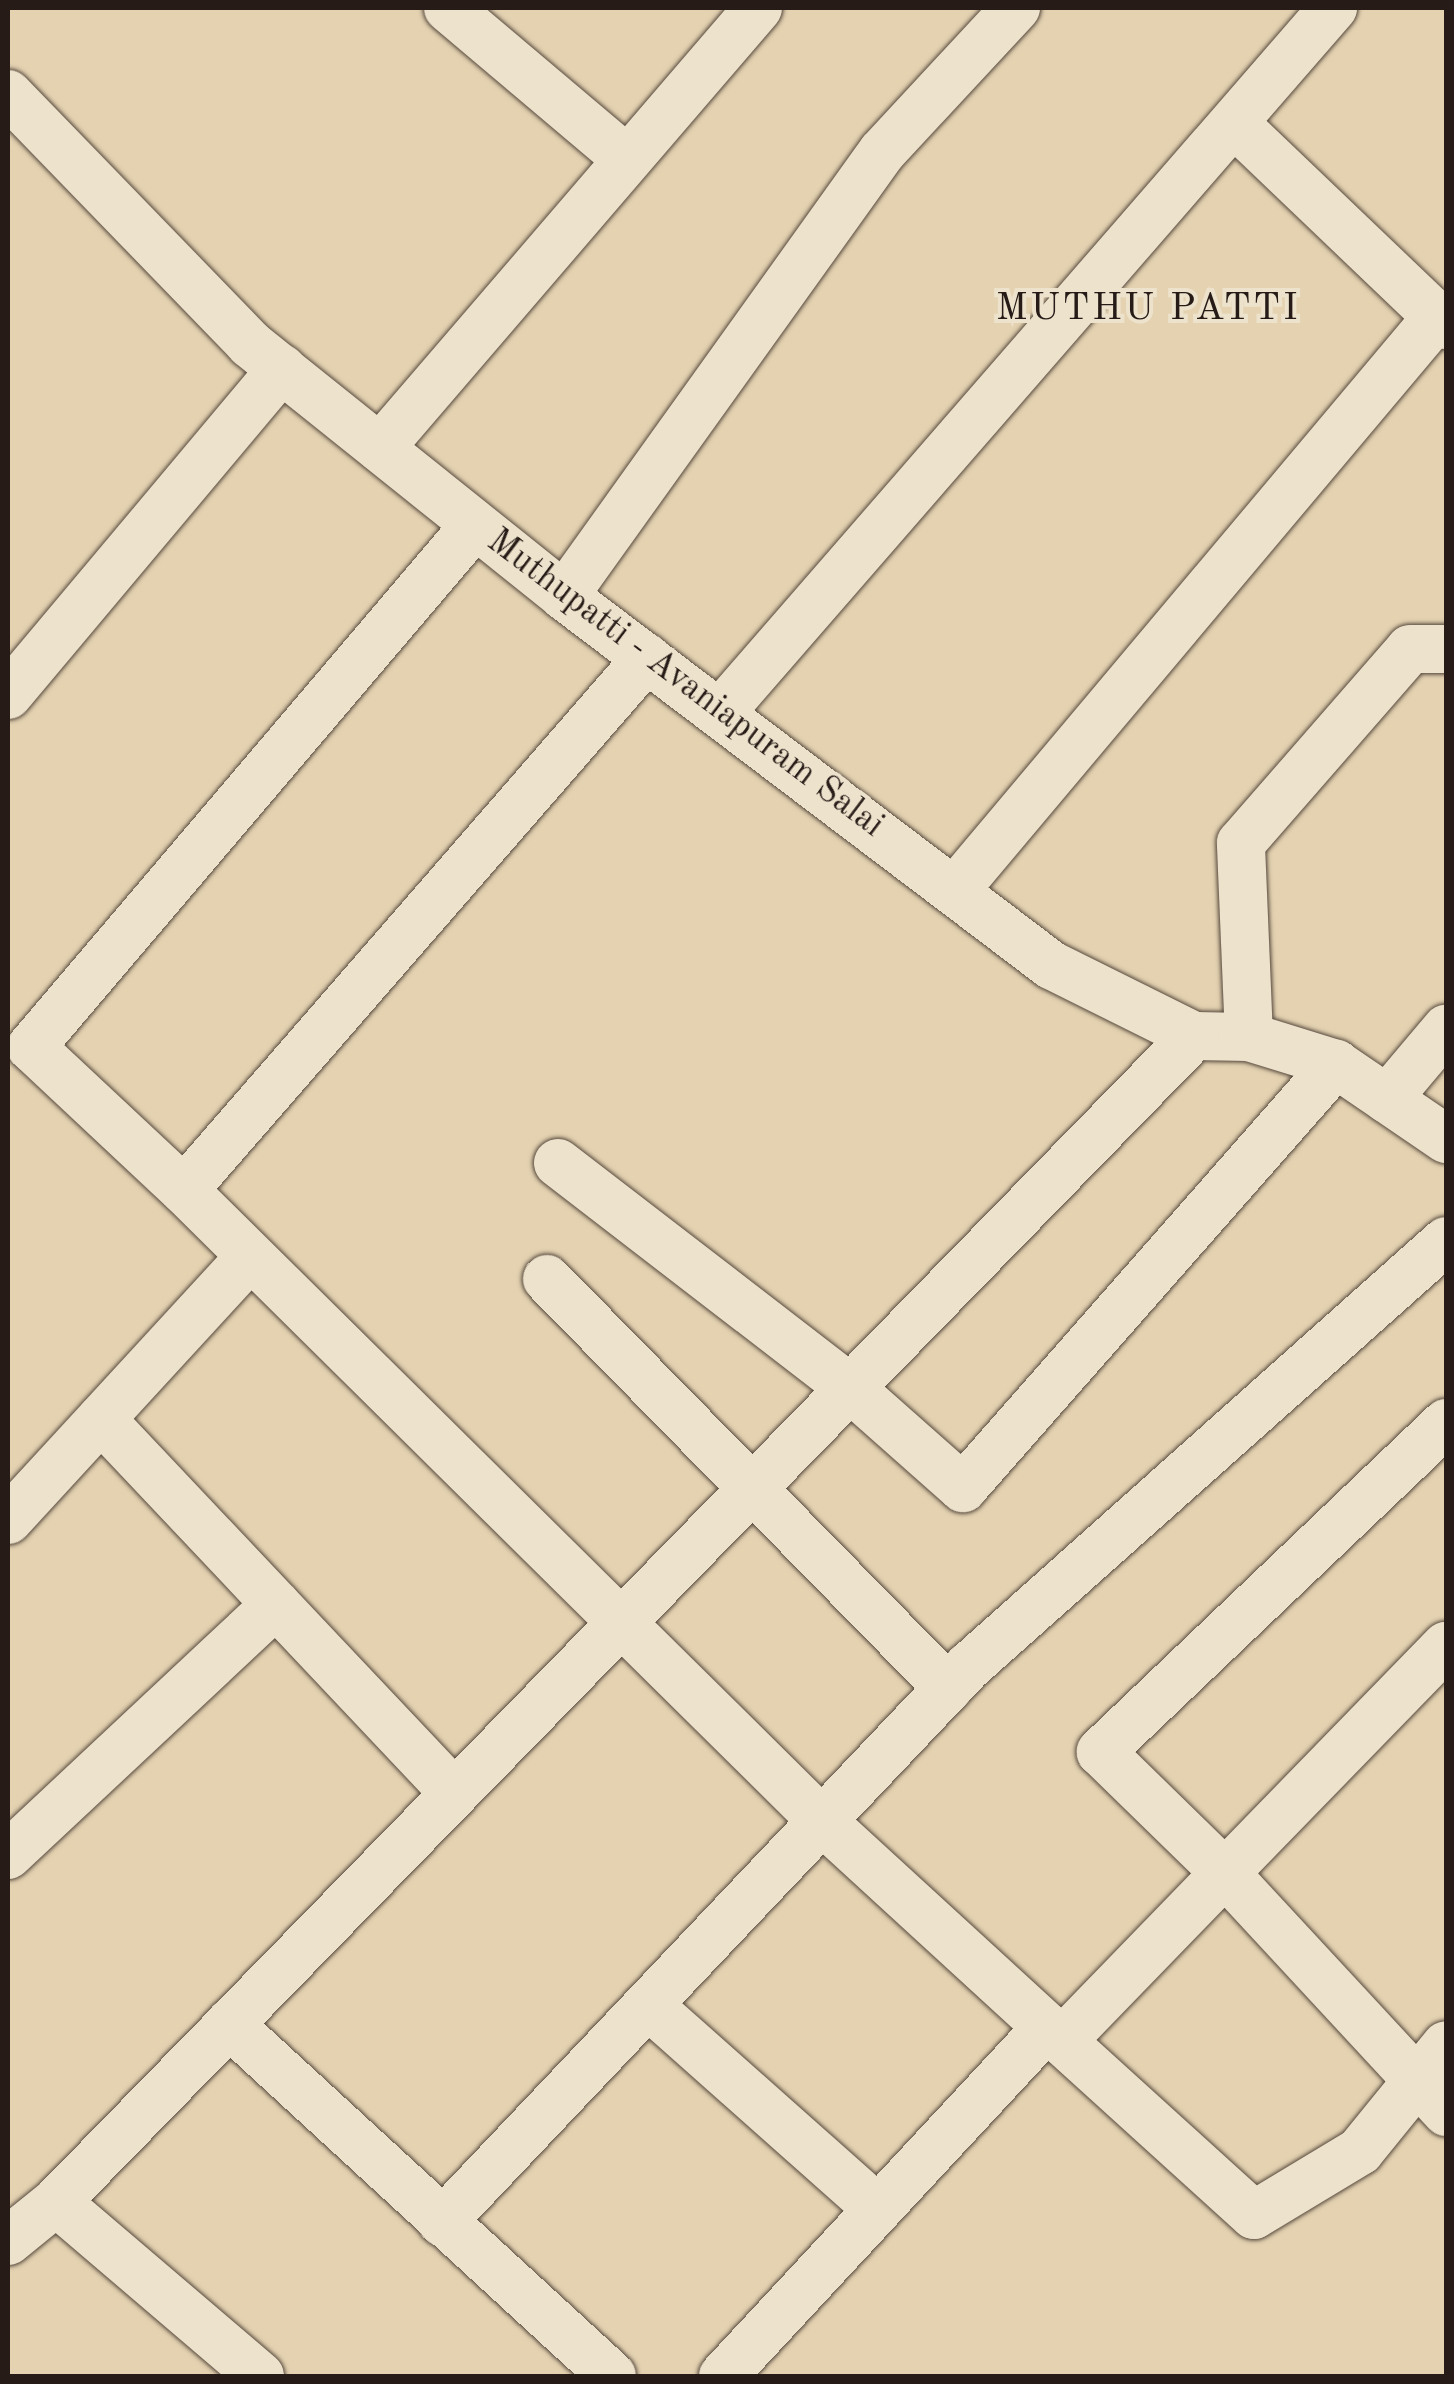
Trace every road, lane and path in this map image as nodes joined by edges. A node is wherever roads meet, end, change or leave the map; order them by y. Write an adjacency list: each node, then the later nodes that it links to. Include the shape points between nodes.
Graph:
1 (448, 8): 7 (street)
2 (758, 8): 7 (street)
3 (1016, 8): 12 (street, via 882,152)
4 (1333, 8): 6 (street)
5 (8, 94): 9 (street, Muthupatti - Avaniapuram Salai)
6 (1234, 124): 8 (street); 16 (street)
7 (628, 159): 10 (street)
8 (1442, 321): 17 (street)
9 (282, 369): 10 (street, Muthupatti - Avaniapuram Salai); 15 (street)
10 (380, 448): 11 (street, Muthupatti - Avaniapuram Salai)
11 (475, 525): 12 (street, Muthupatti - Avaniapuram Salai); 25 (street, via 31,1047)
12 (564, 596): 14 (street, Muthupatti - Avaniapuram Salai)
13 (1446, 649): 20 (street, via 1410,648 1241,843)
14 (647, 658): 16 (street, Muthupatti - Avaniapuram Salai); 25 (street)
15 (8, 695)
16 (721, 712): 17 (street, Muthupatti - Avaniapuram Salai)
17 (956, 889): 19 (street, Muthupatti - Avaniapuram Salai, via 1051,965)
18 (1446, 1029): 22 (street)
19 (1194, 1036): 20 (street, Muthupatti - Avaniapuram Salai); 29 (street)
20 (1249, 1036): 21 (street, Muthupatti - Avaniapuram Salai)
21 (1336, 1064): 22 (street, Muthupatti - Avaniapuram Salai); 29 (street, via 963,1488)
22 (1387, 1099): 23 (street, Muthupatti - Avaniapuram Salai)
23 (1446, 1139)
24 (558, 1163): 29 (street)
25 (184, 1190): 27 (street)
26 (1446, 1241): 37 (street)
27 (250, 1257): 30 (street); 35 (street)
28 (547, 1280): 32 (street)
29 (850, 1388): 32 (street)
30 (101, 1419): 33 (street); 34 (street)
31 (1446, 1423): 41 (street, via 1101,1752)
32 (752, 1488): 35 (street); 37 (street)
33 (8, 1520)
34 (276, 1604): 38 (street); 40 (street)
35 (620, 1623): 38 (street); 39 (street)
36 (1446, 1646): 41 (street)
37 (948, 1688): 39 (street)
38 (454, 1793): 43 (street)
39 (822, 1822): 42 (street); 44 (street)
40 (8, 1855)
41 (1225, 1872): 44 (street); 45 (street)
42 (648, 2005): 47 (street); 48 (street)
43 (229, 2024): 46 (street); 48 (street)
44 (1054, 2034): 45 (street, via 1254,2215 1360,2151); 47 (street)
45 (1436, 2079)
46 (56, 2202): 49 (street); 50 (street)
47 (878, 2209): 52 (street)
48 (442, 2222): 51 (street)
49 (8, 2241)
50 (260, 2376)
51 (612, 2376)
52 (724, 2376)

